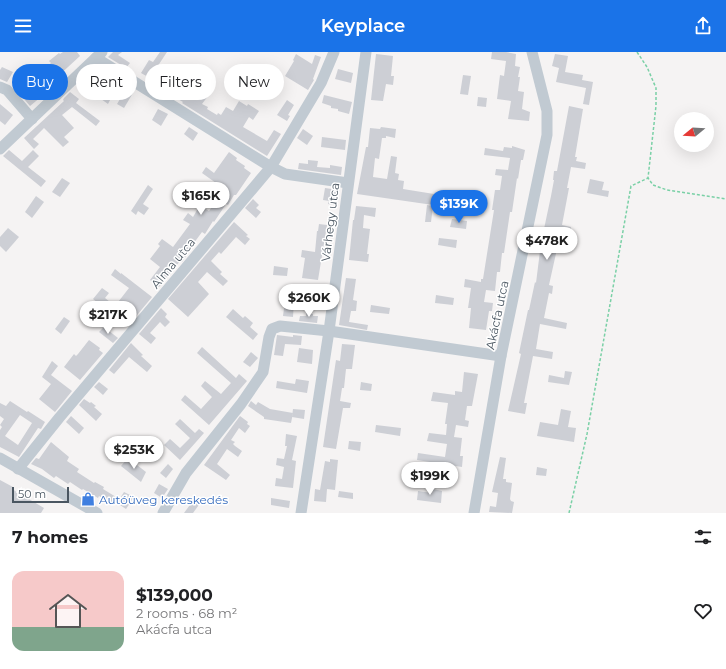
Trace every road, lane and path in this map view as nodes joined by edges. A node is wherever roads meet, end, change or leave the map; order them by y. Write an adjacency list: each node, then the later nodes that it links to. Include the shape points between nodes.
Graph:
1 (334, 52): 9 (street, via 320,83)
2 (366, 52): 11 (street, Várhegy utca)
3 (532, 52): 14 (street, Akácfa utca, via 547,111 547,135)
4 (637, 52): 10 (path, via 656,88)
5 (99, 55): 7 (street); 9 (street)
6 (0, 87): 7 (street, via 7,90)
7 (32, 119): 8 (street)
8 (0, 149)
9 (271, 167): 11 (street, via 285,174); 16 (street, Alma utca)
10 (648, 178): 12 (path, via 653,185 667,190); 21 (path, via 631,186 587,434)
11 (348, 183): 13 (street, Várhegy utca)
12 (726, 199)
13 (329, 331): 14 (street); 18 (street, via 280,326 272,329 262,372 241,404 186,473); 19 (street, Várhegy utca)
14 (502, 356): 20 (street, Akácfa utca)
15 (0, 458): 16 (street)
16 (18, 469): 17 (street)
17 (97, 513)
18 (164, 513)
19 (301, 513)
20 (474, 513)
21 (569, 513)

